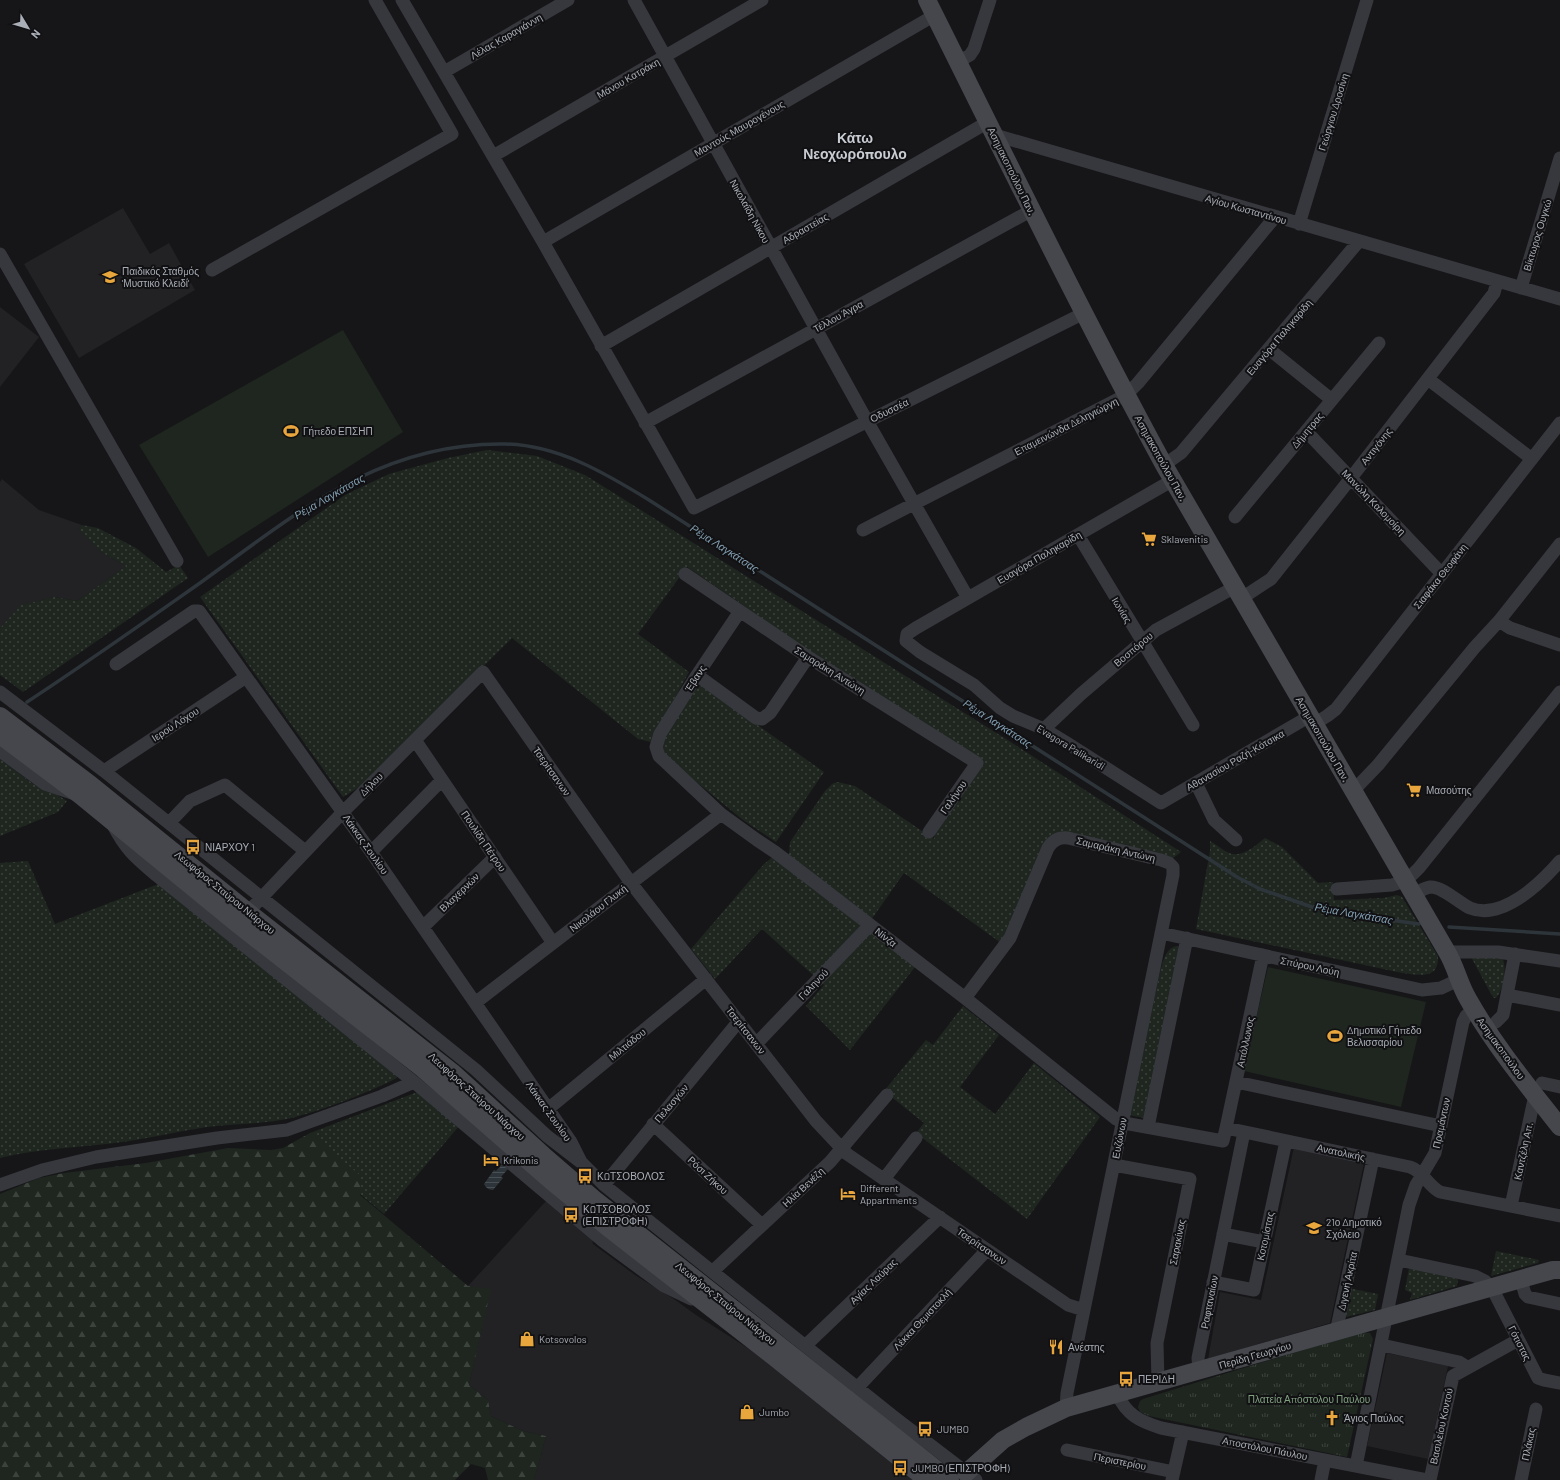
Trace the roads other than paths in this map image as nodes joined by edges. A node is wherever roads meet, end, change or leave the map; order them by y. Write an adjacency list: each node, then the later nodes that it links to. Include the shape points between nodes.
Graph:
1 (375, 0): 24 (street, via 452,134)
2 (402, 0): 11 (street)
3 (568, 0): 11 (street, Λέλας Καραγιάννη)
4 (634, 0): 9 (street, Νικολαΐδη Νίκου)
5 (762, 0): 9 (street, Μάνου Κατράκη)
6 (990, 0): 10 (street, via 974,49 970,55)
7 (1367, 0): 19 (street, Γεώργιου Δροσίνη)
8 (931, 7): 10 (main road, Ασημακοπούλου Παν.); 13 (street, Μαντούς Μαυρογένους)
9 (665, 56): 13 (street, Νικολαΐδη Νίκου); 14 (street, Μάνου Κατράκη)
10 (958, 62): 12 (main road, Ασημακοπούλου Παν.)
11 (444, 72): 14 (street)
12 (992, 129): 17 (main road, Ασημακοπούλου Παν.); 18 (street, Αγίου Κωσταντίνου); 22 (street, Αδραστείας)
13 (713, 143): 21 (street, Μαντούς Μαυρογένους); 22 (street, Νικολαΐδη Νίκου)
14 (493, 156): 21 (street)
15 (1560, 158): 16 (street, Βίκτωρος Ουγκώ)
16 (1556, 189): 26 (street, Βίκτωρος Ουγκώ)
17 (1032, 210): 28 (main road, Ασημακοπούλου Παν.); 29 (street, Τέλλου Άγρα)
18 (1275, 217): 19 (street, Αγίου Κωσταντίνου); 34 (street, Επαμεινώνδα Δεληγιώργη)
19 (1299, 224): 20 (street, Αγίου Κωσταντίνου)
20 (1359, 241): 25 (street, Αγίου Κωσταντίνου); 32 (street, Ευαγόρα Παληκαρίδη)
21 (543, 242): 31 (street)
22 (771, 248): 29 (street, Νικολαΐδη Νίκου); 31 (street, Αδραστείας)
23 (0, 254): 49 (street)
24 (212, 270)
25 (1498, 282): 26 (street, Αγίου Κωσταντίνου); 33 (street, Αντιγόνης, via 1494,293)
26 (1521, 288): 27 (street, Αγίου Κωσταντίνου)
27 (1560, 299)
28 (1084, 313): 34 (main road, Ασημακοπούλου Παν.); 36 (street, Οδυσσέα)
29 (816, 328): 36 (street, Νικολαΐδη Νίκου); 37 (street, Τέλλου Άγρα)
30 (1379, 343): 35 (street, Δήμητρας)
31 (601, 346): 37 (street)
32 (1269, 349): 35 (street); 41 (street, Ευαγόρα Παληκαρίδη, via 1181,453)
33 (1428, 378): 40 (street); 42 (street, Αντιγόνης)
34 (1126, 395): 41 (main road, Ασημακοπούλου Παν.); 44 (street, Επαμεινώνδα Δεληγιώργη)
35 (1332, 400): 39 (street, Δήμητρας)
36 (867, 421): 37 (street, Οδυσσέα, via 694,508); 44 (street, Νικολαΐδη Νίκου)
37 (645, 423)
38 (1560, 423): 40 (street, Σιαφάκα Θεοφάνη)
39 (1306, 431): 42 (street, Μανώλη Καλομοίρη); 45 (street, Δήμητρας)
40 (1532, 459): 51 (street, Σιαφάκα Θεοφάνη)
41 (1164, 465): 43 (main road, Ασημακοπούλου Παν.)
42 (1351, 478): 51 (street, Μανώλη Καλομοίρη); 52 (street, Αντιγόνης, via 1271,579)
43 (1173, 480): 47 (street, Ευαγόρα Παληκαρίδη); 52 (main road, Ασημακοπούλου Παν.)
44 (914, 504): 46 (street, Επαμεινώνδα Δεληγιώργη); 53 (street, Νικολαΐδη Νίκου)
45 (1235, 517)
46 (863, 530)
47 (1078, 535): 53 (street, Ευαγόρα Παληκαρίδη); 56 (street, Ιωνίας)
48 (1560, 544): 55 (street)
49 (177, 561)
50 (685, 574): 54 (street, Σαμαράκη Αντώνη)
51 (1442, 574): 66 (street, Σιαφάκα Θεοφάνη, via 1336,709 1327,716)
52 (1238, 593): 56 (street, Βοσπόρου, via 1168,623); 66 (main road, Ασημακοπούλου Παν.)
53 (968, 598): 68 (street, Ευαγόρα Παληκαρίδη, via 910,631 906,641 974,685 1004,711)
54 (740, 611): 58 (street, Σαμαράκη Αντώνη); 61 (street, Έβανς)
55 (1498, 621): 57 (street, via 1510,628); 77 (street, via 1378,765)
56 (1142, 642): 67 (street, Ιωνίας); 68 (street, Βοσπόρου)
57 (1560, 645)
58 (808, 657): 61 (street, via 770,713 762,719 756,718); 73 (street, Σαμαράκη Αντώνη)
59 (116, 664): 62 (street, Λάκκας Σουλίου, via 194,611 199,611)
60 (483, 672): 70 (street, Δήλου); 91 (street, Τσερίτσανων)
61 (696, 675): 71 (street, Έβανς, via 660,734)
62 (246, 677): 74 (street, Ιερού Λόχου); 80 (street, Λάκκας Σουλίου)
63 (0, 692): 74 (street)
64 (1560, 692): 93 (street, via 1419,868)
65 (0, 716): 95 (main road, Λεωφόρος Σταύρου Νιάρχου, via 91,785)
66 (1312, 720): 76 (street, Αθανασίου Ραζή-Κότσικα); 77 (main road, Ασημακοπούλου Παν.)
67 (1193, 725)
68 (1044, 729): 79 (street, Evagora Palikaridi)
69 (0, 735): 78 (main road, Λεωφόρος Σταύρου Νιάρχου)
70 (415, 740): 75 (street, Πουλίδη Πέτρου); 80 (street, Δήλου)
71 (656, 747): 81 (street, Νίνζα, via 665,763)
72 (0, 752): 78 (street, via 46,784)
73 (977, 763): 84 (street, Γαλήνου)
74 (104, 771): 83 (street)
75 (442, 780): 87 (street); 88 (street, Πουλίδη Πέτρου)
76 (1196, 783): 79 (street, Αθανασίου Ραζή-Κότσικα); 85 (street, via 1214,820)
77 (1353, 791): 93 (main road, Ασημακοπούλου Παν.)
78 (80, 795): 82 (main road, Λεωφόρος Σταύρου Νιάρχου)
79 (1161, 803)
80 (343, 812): 86 (street, Δήλου); 87 (street, Λάκκας Σουλίου)
81 (721, 814): 91 (street, Νικολάου Γλυκή); 96 (street, Νίνζα, via 776,852)
82 (111, 820): 114 (street, via 134,857); 152 (main road, Λεωφόρος Σταύρου Νιάρχου, via 240,926 423,1069 549,1179)
83 (169, 823): 86 (street, via 190,801 225,785); 94 (street)
84 (929, 832)
85 (1236, 840)
86 (304, 851): 94 (street, Δήλου)
87 (372, 852): 97 (street, Λάκκας Σουλίου)
88 (495, 857): 97 (street, Βλαχερνών); 100 (street, Πουλίδη Πέτρου)
89 (1560, 861): 93 (street, via 1524,894 1506,906 1493,910 1470,908 1433,887)
90 (1174, 869): 98 (street, Ευζώνων); 107 (street, Σαμαράκη Αντώνη, via 1172,865 1161,860 1068,838 1055,840 1048,848 1010,938)
91 (631, 884): 100 (street, Νικολάου Γλυκή); 105 (street, Τσερίτσανων)
92 (1337, 889): 93 (street, via 1392,885)
93 (1412, 893): 104 (main road, Ασημακοπούλου Παν.)
94 (262, 898): 95 (street, Δήλου); 132 (street, via 476,1070 553,1141)
95 (248, 912): 172 (main road, Λεωφόρος Σταύρου Νιάρχου, via 452,1072 594,1199)
96 (870, 925): 107 (street, Νίνζα); 113 (street, Γαληνού)
97 (423, 927): 108 (street, Λάκκας Σουλίου)
98 (1162, 933): 99 (street, Σπύρου Λούη); 121 (street, Ευζώνων)
99 (1187, 938): 102 (street, Σπύρου Λούη); 124 (street)
100 (553, 943): 108 (street, Νικολάου Γλυκή)
101 (1516, 954): 103 (street, Σπύρου Λούη); 104 (street, Σπύρου Λούη, via 1482,952); 106 (street)
102 (1263, 955): 104 (street, Σπύρου Λούη, via 1422,990 1441,988); 115 (street, Απόλλωνος)
103 (1560, 961)
104 (1453, 965): 110 (main road, Ασημακοπούλου); 112 (main road, Ασημακοπούλου, via 1470,978)
105 (706, 979): 111 (street, Τσερίτσανων); 120 (street, Μιλτιάδου)
106 (1507, 995): 109 (street); 112 (street, via 1503,1015)
107 (965, 998): 121 (street, Νίνζα)
108 (475, 1003): 120 (street, Λάκκας Σουλίου)
109 (1560, 1005)
110 (1474, 1009): 117 (main road, Ασημακοπούλου, via 1497,1044); 123 (street, Πραμάντων, via 1462,1022)
111 (739, 1022): 113 (street, Τσερίτσανων); 122 (street, Πελασγών)
112 (1496, 1022): 117 (main road, Ασημακοπούλου)
113 (756, 1044): 130 (street, Τσερίτσανων, via 816,1121)
114 (414, 1082): 137 (street, via 287,1130 96,1156 42,1170); 152 (street, via 603,1241 664,1286)
115 (1236, 1082): 123 (street); 126 (street, Απόλλωνος)
116 (1560, 1087): 117 (street)
117 (1538, 1089): 119 (main road, Ασημακοπούλου); 125 (main road, Ασημακοπούλου); 138 (street, Καντζέλη Απ.)
118 (887, 1095): 130 (street, Ηλία Βενέζη)
119 (1560, 1108)
120 (548, 1109): 132 (street, Λάκκας Σουλίου)
121 (1122, 1122): 124 (street); 133 (street, Ευζώνων)
122 (653, 1124): 136 (street, Πελασγών); 141 (street, Ρόσι Ζήκου)
123 (1441, 1126): 134 (street, Πραμάντων, via 1434,1157)
124 (1148, 1127): 126 (street, via 1223,1140)
125 (1560, 1127)
126 (1226, 1128): 127 (street, Ανατολικής)
127 (1244, 1132): 129 (street, Ανατολικής); 142 (street, Ραφταναίων)
128 (916, 1138): 135 (street)
129 (1286, 1141): 131 (street, Ανατολικής); 143 (street, Κοτομίστας)
130 (842, 1149): 135 (street, Τσερίτσανων); 141 (street, Ηλία Βενέζη)
131 (1373, 1159): 134 (street, Ανατολικής, via 1410,1167); 155 (street, Διγενή Ακρίτα)
132 (582, 1163): 136 (street)
133 (1114, 1165): 153 (street, Ευζώνων); 161 (street, Σαρακίνας, via 1190,1179 1157,1343)
134 (1422, 1174): 138 (street, Ανατολικής, via 1440,1192); 145 (street, Πραμάντων, via 1411,1196)
135 (884, 1179): 140 (street, Τσερίτσανων)
136 (604, 1185): 147 (street)
137 (0, 1186)
138 (1511, 1206): 139 (street, Ανατολικής)
139 (1560, 1216)
140 (940, 1217): 144 (street, Τσερίτσανων); 158 (street, Αγίας Λαύρας)
141 (762, 1225): 147 (street, Ηλία Βενέζη)
142 (1223, 1234): 143 (street); 149 (street, Ραφταναίων)
143 (1264, 1242): 149 (street, Κοτομίστας, via 1254,1290)
144 (987, 1250): 153 (street, Τσερίτσανων, via 1068,1305); 163 (street, Λέκκα Θεμιστοκλή)
145 (1399, 1260): 150 (street, via 1475,1276); 154 (street, Πραμάντων)
146 (1559, 1268): 148 (main road, Περίδη Γεωργίου)
147 (713, 1271): 158 (street)
148 (1521, 1280): 150 (main road, Περίδη Γεωργίου); 151 (street, via 1528,1297)
149 (1213, 1282): 160 (street, Ραφταναίων, via 1198,1358)
150 (1492, 1288): 154 (main road, Περίδη Γεωργίου); 156 (street, Γότιστας)
151 (1560, 1304)
152 (711, 1308): 173 (main road, Λεωφόρος Σταύρου Νιάρχου)
153 (1084, 1310): 165 (street, Ευζώνων)
154 (1386, 1318): 155 (main road, Περίδη Γεωργίου); 157 (street, Πραμάντων)
155 (1336, 1332): 160 (main road, Περίδη Γεωργίου)
156 (1518, 1340): 159 (street, Βασιλείου Κοντού); 162 (street, Γότιστας, via 1538,1378)
157 (1382, 1345): 159 (street, via 1459,1362); 170 (street, Πραμάντων)
158 (806, 1346): 163 (street)
159 (1466, 1367): 175 (street, Βασιλείου Κοντού, via 1453,1376)
160 (1198, 1370): 161 (main road, Περίδη Γεωργίου)
161 (1158, 1382): 164 (main road, Περίδη Γεωργίου)
162 (1560, 1383)
163 (857, 1388): 172 (street)
164 (1117, 1394): 165 (main road, Περίδη Γεωργίου); 167 (street, Αποστόλου Πάυλου, via 1124,1408 1139,1420)
165 (1066, 1408): 172 (main road, Περίδη Γεωργίου, via 1003,1440)
166 (1536, 1409): 176 (street, Πλάκας)
167 (1183, 1432): 169 (street, Αποστόλου Πάυλου); 171 (street)
168 (1067, 1450): 171 (street, Περιστερίου)
169 (1325, 1460): 170 (street, Αποστόλου Πάυλου); 174 (street)
170 (1356, 1466): 175 (street, Αποστόλου Πάυλου)
171 (1173, 1476)
172 (964, 1478)
173 (927, 1480)
174 (1321, 1480)
175 (1428, 1480)
176 (1521, 1480)

